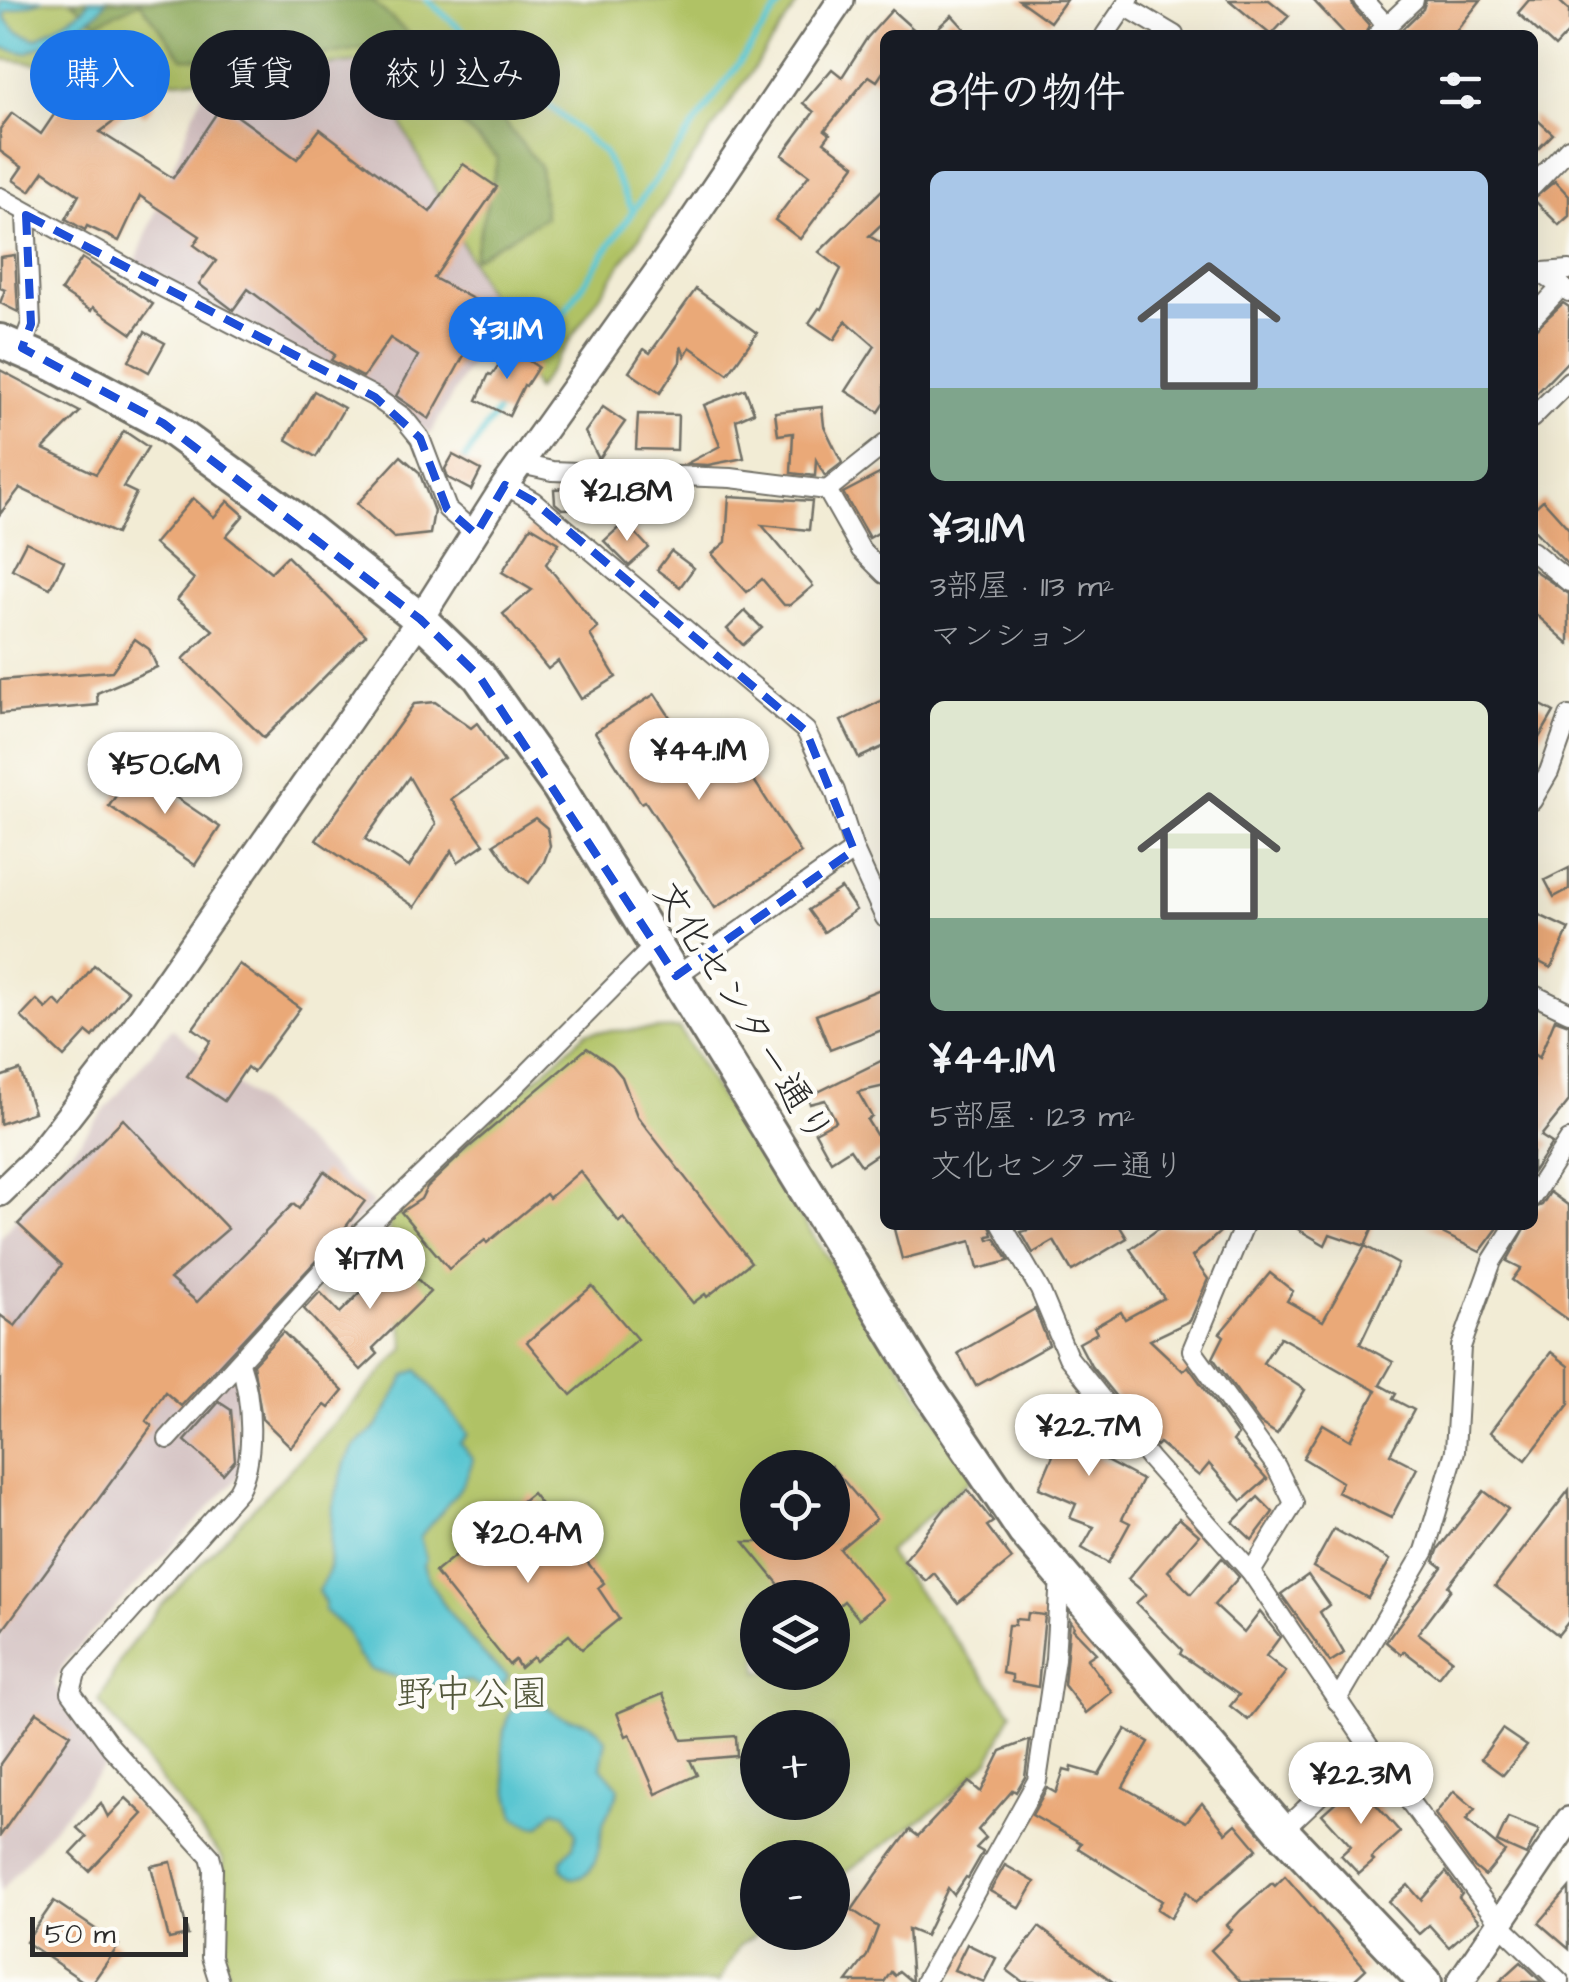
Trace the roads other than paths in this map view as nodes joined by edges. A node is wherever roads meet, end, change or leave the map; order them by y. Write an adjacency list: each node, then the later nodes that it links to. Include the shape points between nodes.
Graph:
1 (841, 0): 19 (street)
2 (1363, 0): 7 (street)
3 (1414, 0): 7 (street)
4 (1127, 3): 5 (street); 6 (street)
5 (1108, 30)
6 (1167, 30)
7 (1382, 30)
8 (1569, 148): 9 (street)
9 (1538, 181)
10 (0, 197): 11 (street)
11 (26, 214): 15 (street, via 30,324); 21 (street, via 376,397 420,438 447,508)
12 (1538, 270): 13 (street)
13 (1567, 283): 14 (street)
14 (1538, 312)
15 (11, 344): 25 (highway, 文化センター通り, via 163,424)
16 (1569, 381): 17 (street)
17 (1538, 412)
18 (880, 448): 20 (street)
19 (513, 474): 20 (street, via 730,478); 21 (street); 28 (street, via 533,501 806,731)
20 (827, 490): 23 (street, via 861,550)
21 (476, 534): 25 (street)
22 (1538, 556): 24 (street)
23 (880, 569)
24 (1569, 582)
25 (420, 619): 30 (highway, 文化センター通り, via 479,676 515,724); 36 (street, via 108,1064)
26 (1569, 716): 27 (street)
27 (1541, 767)
28 (854, 850): 29 (street); 31 (street)
29 (880, 903)
30 (656, 944): 31 (highway, 文化センター通り); 40 (street, via 330,1262)
31 (676, 976): 43 (highway, 文化センター通り, via 928,1389)
32 (1538, 997): 33 (street)
33 (1569, 1012)
34 (1569, 1140): 35 (street)
35 (1538, 1188)
36 (0, 1194)
37 (1005, 1230): 42 (street, via 1068,1357)
38 (1242, 1230): 42 (street, via 1192,1350 1276,1466 1294,1502)
39 (1512, 1230): 44 (street, via 1492,1261 1460,1347 1455,1451 1426,1551)
40 (240, 1364): 41 (street); 49 (street, via 250,1454 246,1477 76,1673 71,1692 110,1746 210,1856 211,1957)
41 (168, 1440)
42 (1251, 1572): 44 (street)
43 (1060, 1576): 47 (highway, 文化センター通り); 50 (street, via 1038,1781)
44 (1337, 1701): 45 (street)
45 (1370, 1748): 47 (street); 48 (street)
46 (1569, 1820): 48 (street)
47 (1282, 1831): 51 (highway, 文化センター通り)
48 (1502, 1925): 52 (street); 53 (street)
49 (218, 1982)
50 (926, 1982)
51 (1425, 1982)
52 (1460, 1982)
53 (1560, 1982)

